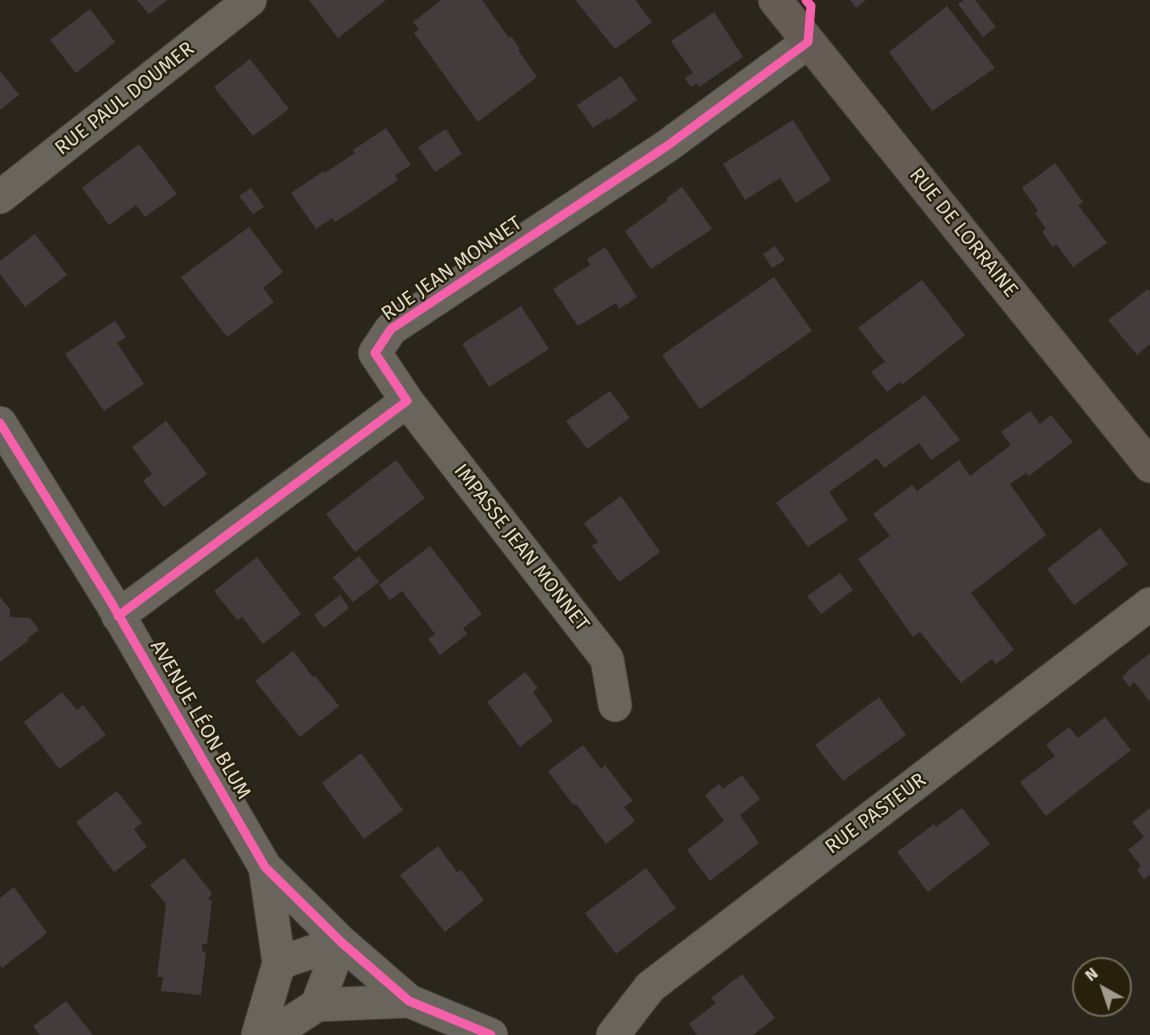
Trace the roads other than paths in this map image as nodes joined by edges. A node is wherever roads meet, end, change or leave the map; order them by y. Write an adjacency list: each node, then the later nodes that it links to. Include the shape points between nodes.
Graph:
1 (250, 0): 4 (street, RUE PAUL DOUMER)
2 (775, 0): 3 (main road, RUE DE LORRAINE)
3 (808, 42): 5 (street, RUE JEAN MONNET, via 667,146 391,329 375,353); 7 (main road, RUE DE LORRAINE)
4 (0, 197)
5 (406, 401): 9 (street); 10 (street, IMPASSE JEAN MONNET, via 607,659)
6 (0, 423): 9 (street, AVENUE LÉON BLUM)
7 (1150, 466)
8 (1150, 604): 19 (street, RUE PASTEUR, via 650,987)
9 (118, 616): 11 (street, AVENUE LÉON BLUM)
10 (615, 705)
11 (265, 867): 12 (street, AVENUE LÉON BLUM); 13 (street, AVENUE LÉON BLUM)
12 (340, 942): 13 (street); 14 (street, AVENUE LÉON BLUM); 15 (street)
13 (279, 963): 15 (street); 16 (street, AVENUE LÉON BLUM)
14 (409, 1001): 15 (street); 18 (street)
15 (316, 1005): 17 (street)
16 (258, 1035)
17 (268, 1035)
18 (491, 1035)
19 (613, 1035)

